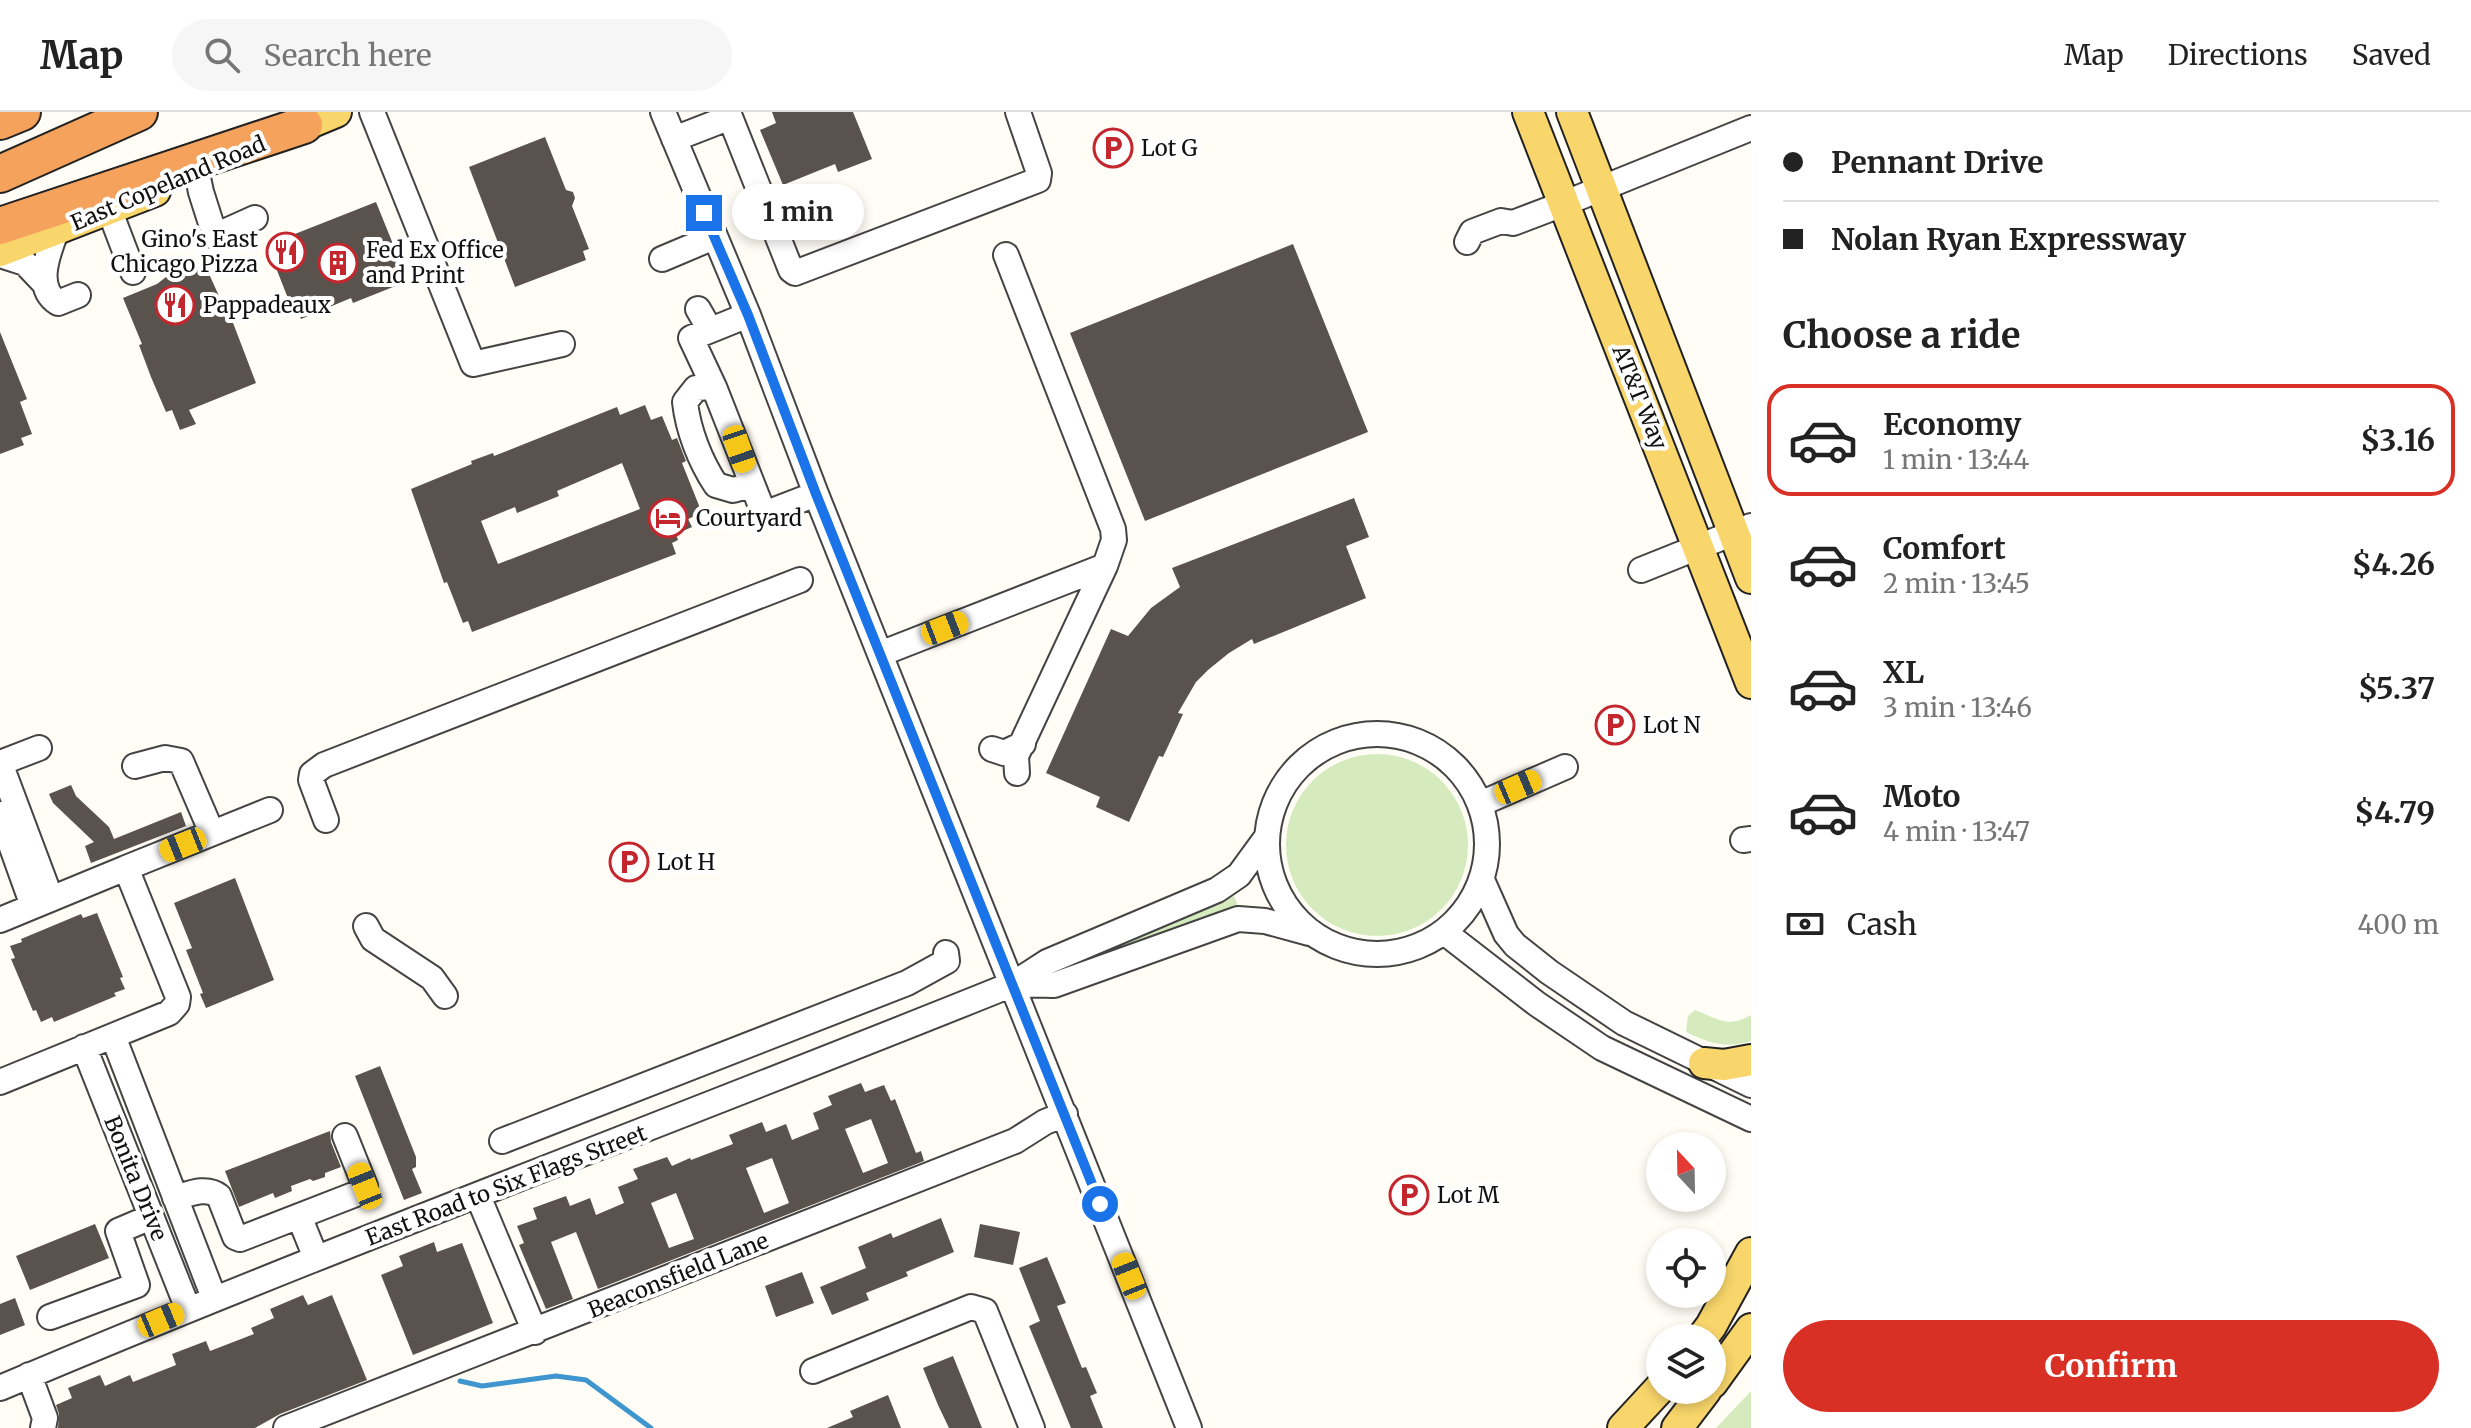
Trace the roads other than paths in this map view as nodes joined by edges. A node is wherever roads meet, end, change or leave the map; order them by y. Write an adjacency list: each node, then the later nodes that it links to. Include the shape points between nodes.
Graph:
1 (22, 112): 9 (highway)
2 (372, 112): 29 (street, via 473,364)
3 (1018, 112): 6 (street, via 1038,180 795,273)
4 (1528, 112): 15 (main road, AT&T Way)
5 (1572, 112): 14 (main road, AT&T Way)
6 (728, 115): 10 (street)
7 (320, 118): 12 (main road, East Copeland Road); 18 (highway)
8 (124, 119): 13 (highway)
9 (0, 121)
10 (668, 121): 20 (street)
11 (1751, 128): 14 (street)
12 (197, 173): 16 (main road, East Copeland Road); 17 (street, via 215,236)
13 (0, 174)
14 (1600, 189): 15 (street); 33 (main road, AT&T Way)
15 (1563, 204): 21 (street, via 1513,223 1506,233 1477,245); 34 (main road, AT&T Way)
16 (109, 209): 19 (main road, East Copeland Road); 25 (street)
17 (255, 218)
18 (0, 226)
19 (57, 229): 22 (main road, East Copeland Road); 26 (street)
20 (714, 237): 24 (street); 28 (street)
21 (1460, 244)
22 (0, 253): 26 (street, via 25,263)
23 (1006, 255): 35 (street, via 1113,529)
24 (662, 259)
25 (133, 272)
26 (45, 284): 27 (street, via 58,303)
27 (78, 295)
28 (748, 315): 30 (street, via 704,320 691,338); 32 (street)
29 (562, 344)
30 (714, 387): 31 (street); 31 (street, via 696,388 685,402 687,421 716,485 733,490)
31 (752, 485): 32 (street, via 764,514)
32 (816, 494): 39 (street)
33 (1742, 529): 34 (street); 37 (main road, AT&T Way)
34 (1700, 547): 36 (street); 40 (main road, AT&T Way)
35 (1105, 566): 39 (street); 41 (street)
36 (1641, 570)
37 (1751, 578)
38 (800, 580): 51 (street, via 324,765 311,780)
39 (880, 654): 62 (street)
40 (1751, 683)
41 (1023, 744): 43 (street, via 1004,753); 47 (street, via 1016,756)
42 (39, 748): 44 (street)
43 (992, 749)
44 (0, 763): 56 (street)
45 (135, 766): 52 (street, via 165,758 181,761)
46 (1565, 767): 48 (street)
47 (1017, 773)
48 (1480, 804): 53 (street, via 1462,773 1435,750 1401,737 1363,735 1327,746 1296,769 1275,801); 55 (street, via 1488,834)
49 (270, 810): 52 (street)
50 (1, 818): 56 (street)
51 (326, 820)
52 (212, 833): 54 (street)
53 (1266, 838): 60 (street, via 1277,892); 62 (street, East Road to Six Flags Street, via 1239,875 1217,890 1047,962)
54 (126, 868): 56 (street); 64 (street, via 177,1004 169,1013)
55 (1482, 880): 59 (street, via 1467,909); 67 (street, via 1515,945 1624,1023)
56 (42, 903): 57 (street)
57 (0, 920)
58 (366, 926): 63 (street, via 373,939 432,978)
59 (1444, 932): 60 (street, via 1413,949 1378,955 1343,950); 71 (street, via 1602,1048)
60 (1310, 933): 62 (street, East Road to Six Flags Street, via 1238,919 1054,985)
61 (946, 953): 73 (street, via 947,961 940,967 907,983)
62 (1013, 984): 70 (street); 74 (street, East Road to Six Flags Street)
63 (445, 996)
64 (113, 1036): 65 (street); 75 (street, Bonita Drive)
65 (84, 1047): 68 (street); 77 (street, Bonita Drive)
66 (1751, 1060): 67 (main road)
67 (1704, 1063): 69 (street)
68 (0, 1082)
69 (1751, 1085)
70 (1065, 1114): 85 (street, Beaconsfield Lane, via 1015,1141); 95 (street)
71 (1751, 1119)
72 (345, 1136): 76 (street, via 364,1189)
73 (502, 1141)
74 (478, 1196): 79 (street, East Road to Six Flags Street); 85 (street)
75 (175, 1198): 76 (street, via 214,1192 237,1239); 80 (street, Bonita Drive)
76 (299, 1216): 79 (street)
77 (151, 1217): 81 (street, Bonita Drive); 82 (street, via 118,1231 137,1285)
78 (1751, 1253): 83 (main road)
79 (316, 1258): 80 (street, East Road to Six Flags Street)
80 (214, 1298): 81 (street, East Road to Six Flags Street)
81 (188, 1309): 88 (street, East Road to Six Flags Street)
82 (50, 1317)
83 (1712, 1324)
84 (1751, 1330): 86 (main road)
85 (535, 1332): 93 (street, Beaconsfield Lane)
86 (1726, 1364)
87 (813, 1371): 94 (street, via 971,1307 985,1311)
88 (29, 1375): 89 (street, East Road to Six Flags Street); 92 (street, via 45,1418)
89 (0, 1388)
90 (1646, 1403): 96 (main road)
91 (1695, 1404): 97 (main road)
92 (43, 1428)
93 (286, 1428)
94 (1032, 1428)
95 (1189, 1428)
96 (1623, 1428)
97 (1677, 1428)

